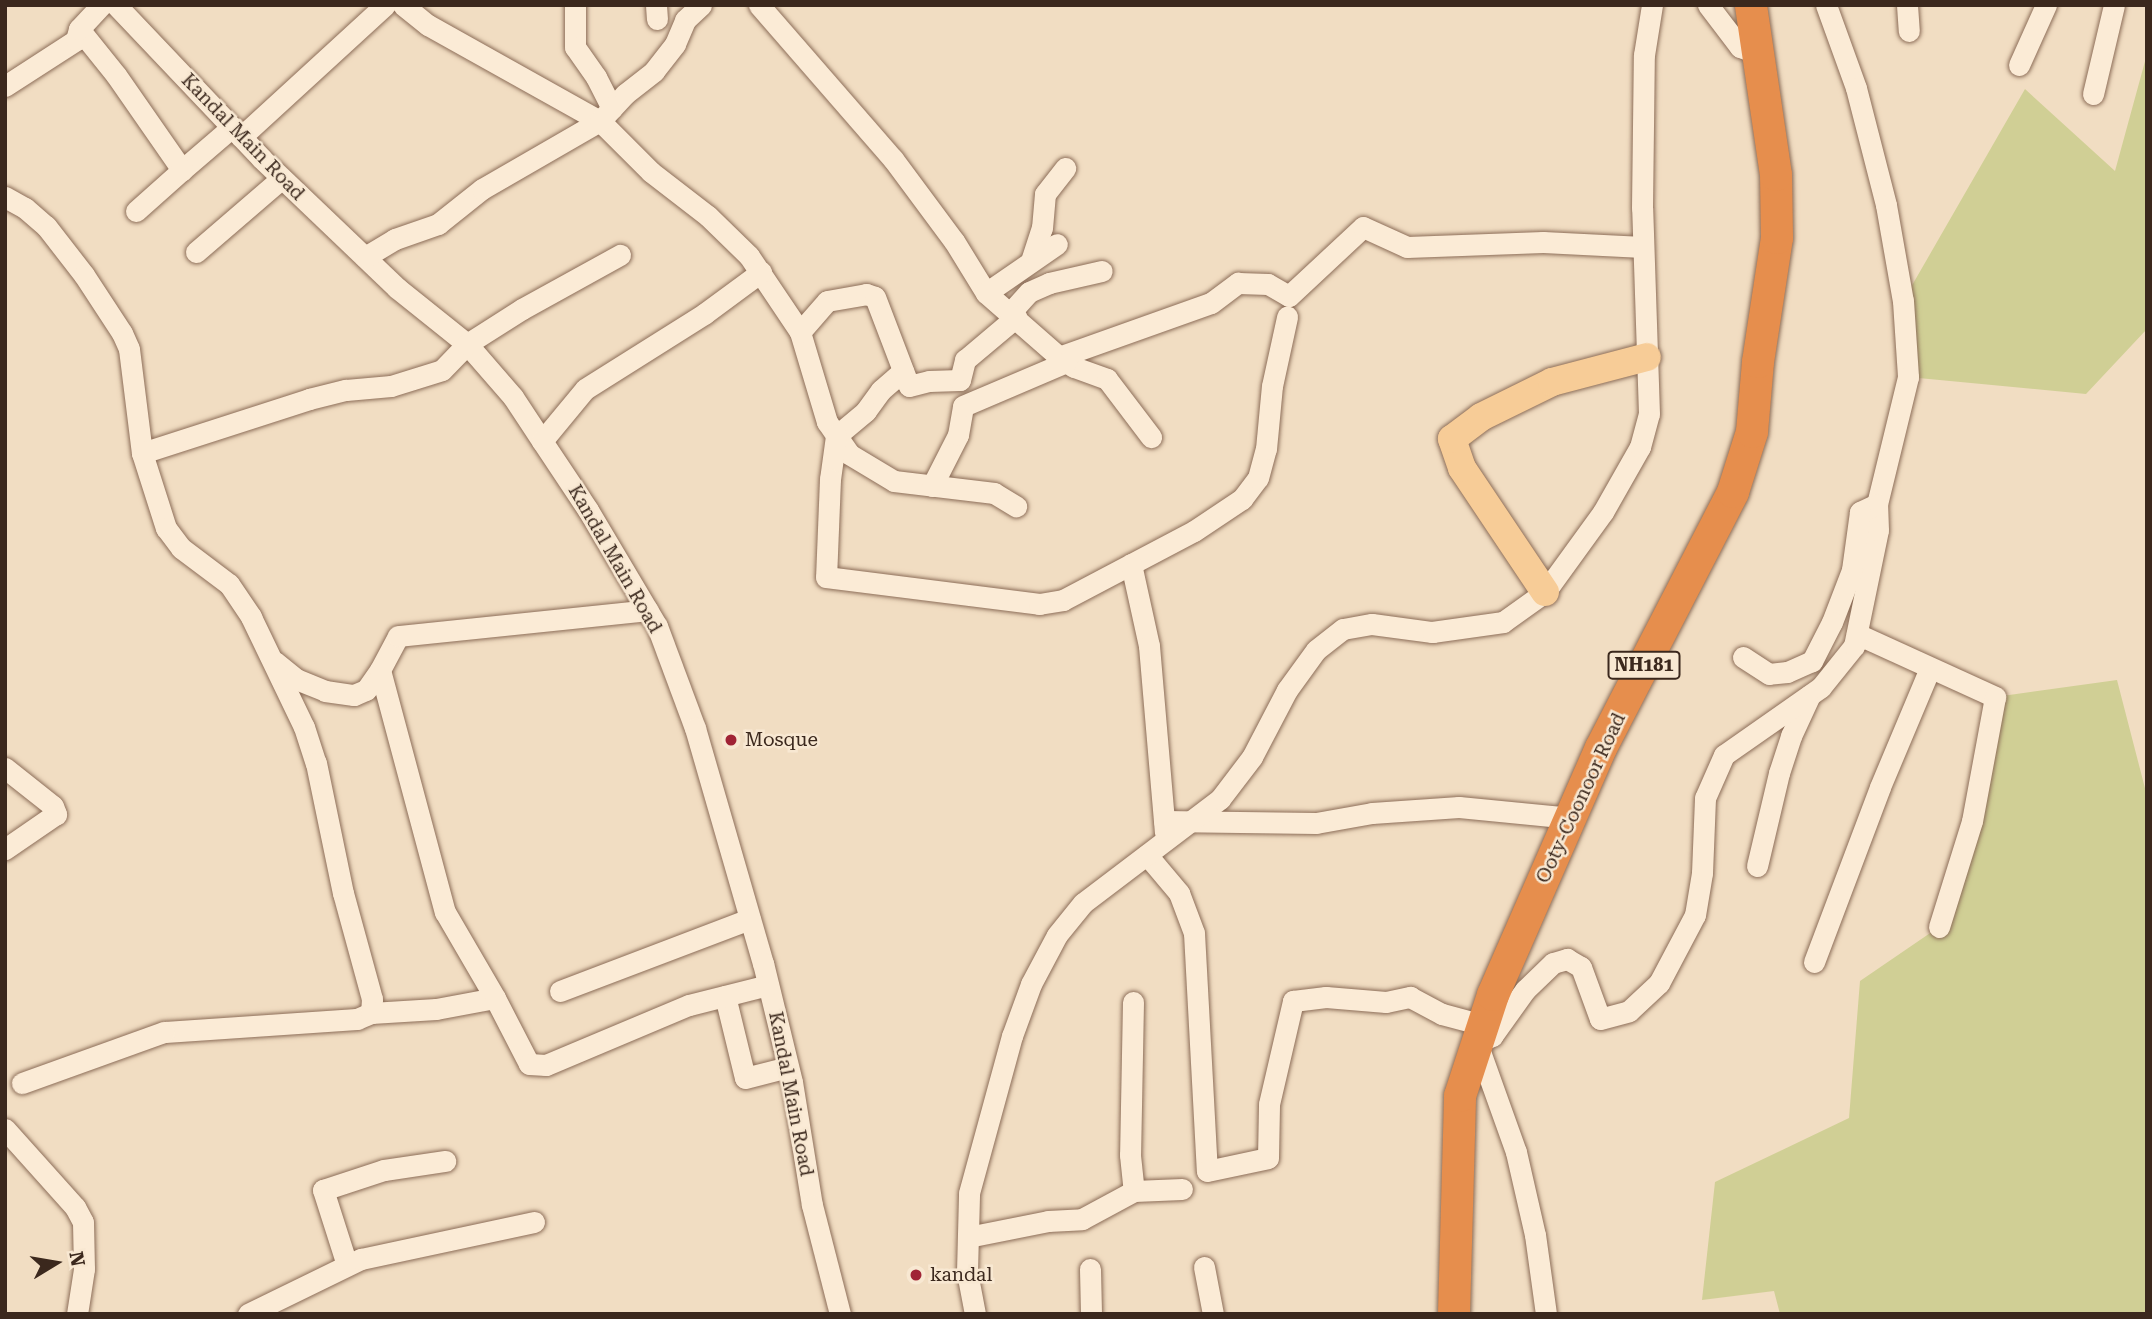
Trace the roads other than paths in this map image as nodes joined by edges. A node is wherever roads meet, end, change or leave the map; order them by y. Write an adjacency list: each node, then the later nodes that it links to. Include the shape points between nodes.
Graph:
1 (101, 5): 15 (street)
2 (116, 5): 22 (street, Kandal Main Road)
3 (385, 5): 22 (street)
4 (403, 5): 21 (street, via 428,25)
5 (575, 5): 21 (street, via 575,47)
6 (701, 5): 21 (street, via 685,20 675,44 654,71)
7 (759, 5): 36 (street, via 893,159)
8 (1652, 5): 29 (street, via 1644,55)
9 (1708, 5): 17 (street, via 1740,47)
10 (1751, 5): 17 (highway, Ooty-Coonoor Road / NH181)
11 (1826, 5): 49 (street, via 1857,88 1886,205 1903,301 1908,377)
12 (1907, 5): 16 (street)
13 (2046, 5): 18 (street)
14 (2114, 5): 20 (street)
15 (79, 29): 19 (street, via 76,40); 24 (street)
16 (1909, 32)
17 (1759, 54): 61 (highway, Ooty-Coonoor Road / NH181, via 1776,175 1777,238 1752,432 1734,492 1601,748)
18 (2019, 65)
19 (5, 86)
20 (2093, 94)
21 (606, 115): 32 (street, via 482,189 438,224 395,239); 35 (street, via 651,172 709,216)
22 (237, 132): 24 (street); 25 (street, Kandal Main Road)
23 (1065, 168): 33 (street, via 1045,194 1042,228)
24 (182, 170): 27 (street)
25 (282, 178): 30 (street); 32 (street, Kandal Main Road)
26 (5, 197): 47 (street, via 46,226 122,333 129,349)
27 (136, 211)
28 (1057, 244): 33 (street)
29 (1643, 247): 41 (street); 42 (street, via 1543,242 1406,247 1363,227 1289,296 1268,284 1238,284 1211,303)
30 (196, 252)
31 (620, 255): 40 (street)
32 (365, 257): 40 (street, Kandal Main Road)
33 (1031, 261): 36 (street)
34 (1102, 271): 37 (street, via 1030,292)
35 (761, 272): 39 (street); 46 (street, via 585,389)
36 (986, 293): 37 (street)
37 (1013, 315): 42 (street); 43 (street, via 965,360 960,380 929,380 909,386)
38 (1287, 317): 51 (street, via 1258,478 1242,499)
39 (800, 332): 43 (street, via 827,301 866,294 874,297); 44 (street, via 811,377)
40 (467, 344): 46 (street, Kandal Main Road, via 513,397); 47 (street, via 442,370 417,380 309,399)
41 (1647, 357): 52 (street, via 1649,414 1640,447 1603,512); 52 (main road, via 1552,382 1482,417 1452,439 1462,468)
42 (1062, 359): 45 (street, via 1107,379); 48 (street, via 963,406 958,435)
43 (903, 370): 44 (street)
44 (836, 436): 48 (street, via 849,454 894,481); 51 (street, via 826,578 1039,604 1063,600)
45 (1151, 438)
46 (542, 441): 53 (street, Kandal Main Road)
47 (142, 453): 55 (street, via 166,528 181,548 229,584)
48 (932, 486): 50 (street, via 994,493)
49 (1877, 504): 54 (street, via 1878,530); 56 (street, via 1860,512 1852,570 1812,661 1769,674)
50 (1016, 506)
51 (1131, 564): 62 (street, via 1149,646)
52 (1545, 592): 63 (street, via 1503,622 1432,632 1372,624 1343,629 1316,650 1287,690 1252,757 1220,799)
53 (648, 610): 58 (street, via 398,636); 68 (street, Kandal Main Road, via 695,728)
54 (1857, 634): 57 (street); 59 (street, via 1854,646)
55 (269, 657): 58 (street, via 296,679 325,691 354,695 366,690); 76 (street, via 304,727 316,763 343,893 369,981)
56 (1743, 657)
57 (1930, 667): 69 (street, via 1995,697 1972,821); 70 (street)
58 (380, 670): 74 (street, via 445,912)
59 (1811, 694): 67 (street, via 1783,760); 77 (street, via 1724,755 1705,798 1695,915 1659,983 1629,1011 1600,1019 1581,967 1567,959 1553,963 1525,990 1492,1036)
60 (5, 768): 65 (street, via 53,806 56,814)
61 (1571, 818): 63 (street, via 1459,807 1371,813 1316,824); 77 (highway, Ooty-Coonoor Road / NH181)
62 (1164, 821): 63 (street); 64 (street)
63 (1191, 822): 64 (street)
64 (1166, 842): 66 (street)
65 (5, 849)
66 (1147, 855): 77 (street, via 1180,893 1194,933 1207,1171 1268,1158 1269,1104 1293,1001 1326,997 1386,1002 1410,997); 85 (street, via 1083,902 1057,934 1031,984 968,1193)
67 (1757, 866)
68 (750, 919): 71 (street, Kandal Main Road); 72 (street)
69 (1939, 927)
70 (1814, 962)
71 (768, 985): 73 (street); 78 (street, Kandal Main Road)
72 (561, 991)
73 (725, 996): 74 (street, via 689,1005 546,1065 529,1064); 78 (street, via 745,1078)
74 (495, 998): 76 (street, via 436,1009)
75 (1133, 1002): 83 (street, via 1130,1154)
76 (371, 1013): 79 (street, via 356,1019 164,1032)
77 (1480, 1034): 95 (highway, Ooty-Coonoor Road / NH181, via 1460,1096); 96 (street, via 1516,1152 1535,1234)
78 (788, 1067): 91 (street, Kandal Main Road, via 812,1205)
79 (22, 1083)
80 (5, 1129): 89 (street, via 75,1207 83,1222 84,1269)
81 (445, 1161): 86 (street, via 384,1170 323,1190)
82 (1182, 1189): 83 (street)
83 (1134, 1191): 85 (street, via 1082,1219)
84 (534, 1222): 86 (street)
85 (968, 1237): 92 (street, via 967,1272)
86 (346, 1265): 90 (street)
87 (1204, 1266): 94 (street)
88 (1090, 1269): 93 (street)
89 (77, 1314)
90 (248, 1314)
91 (840, 1314)
92 (975, 1314)
93 (1091, 1314)
94 (1213, 1314)
95 (1454, 1314)
96 (1546, 1314)

